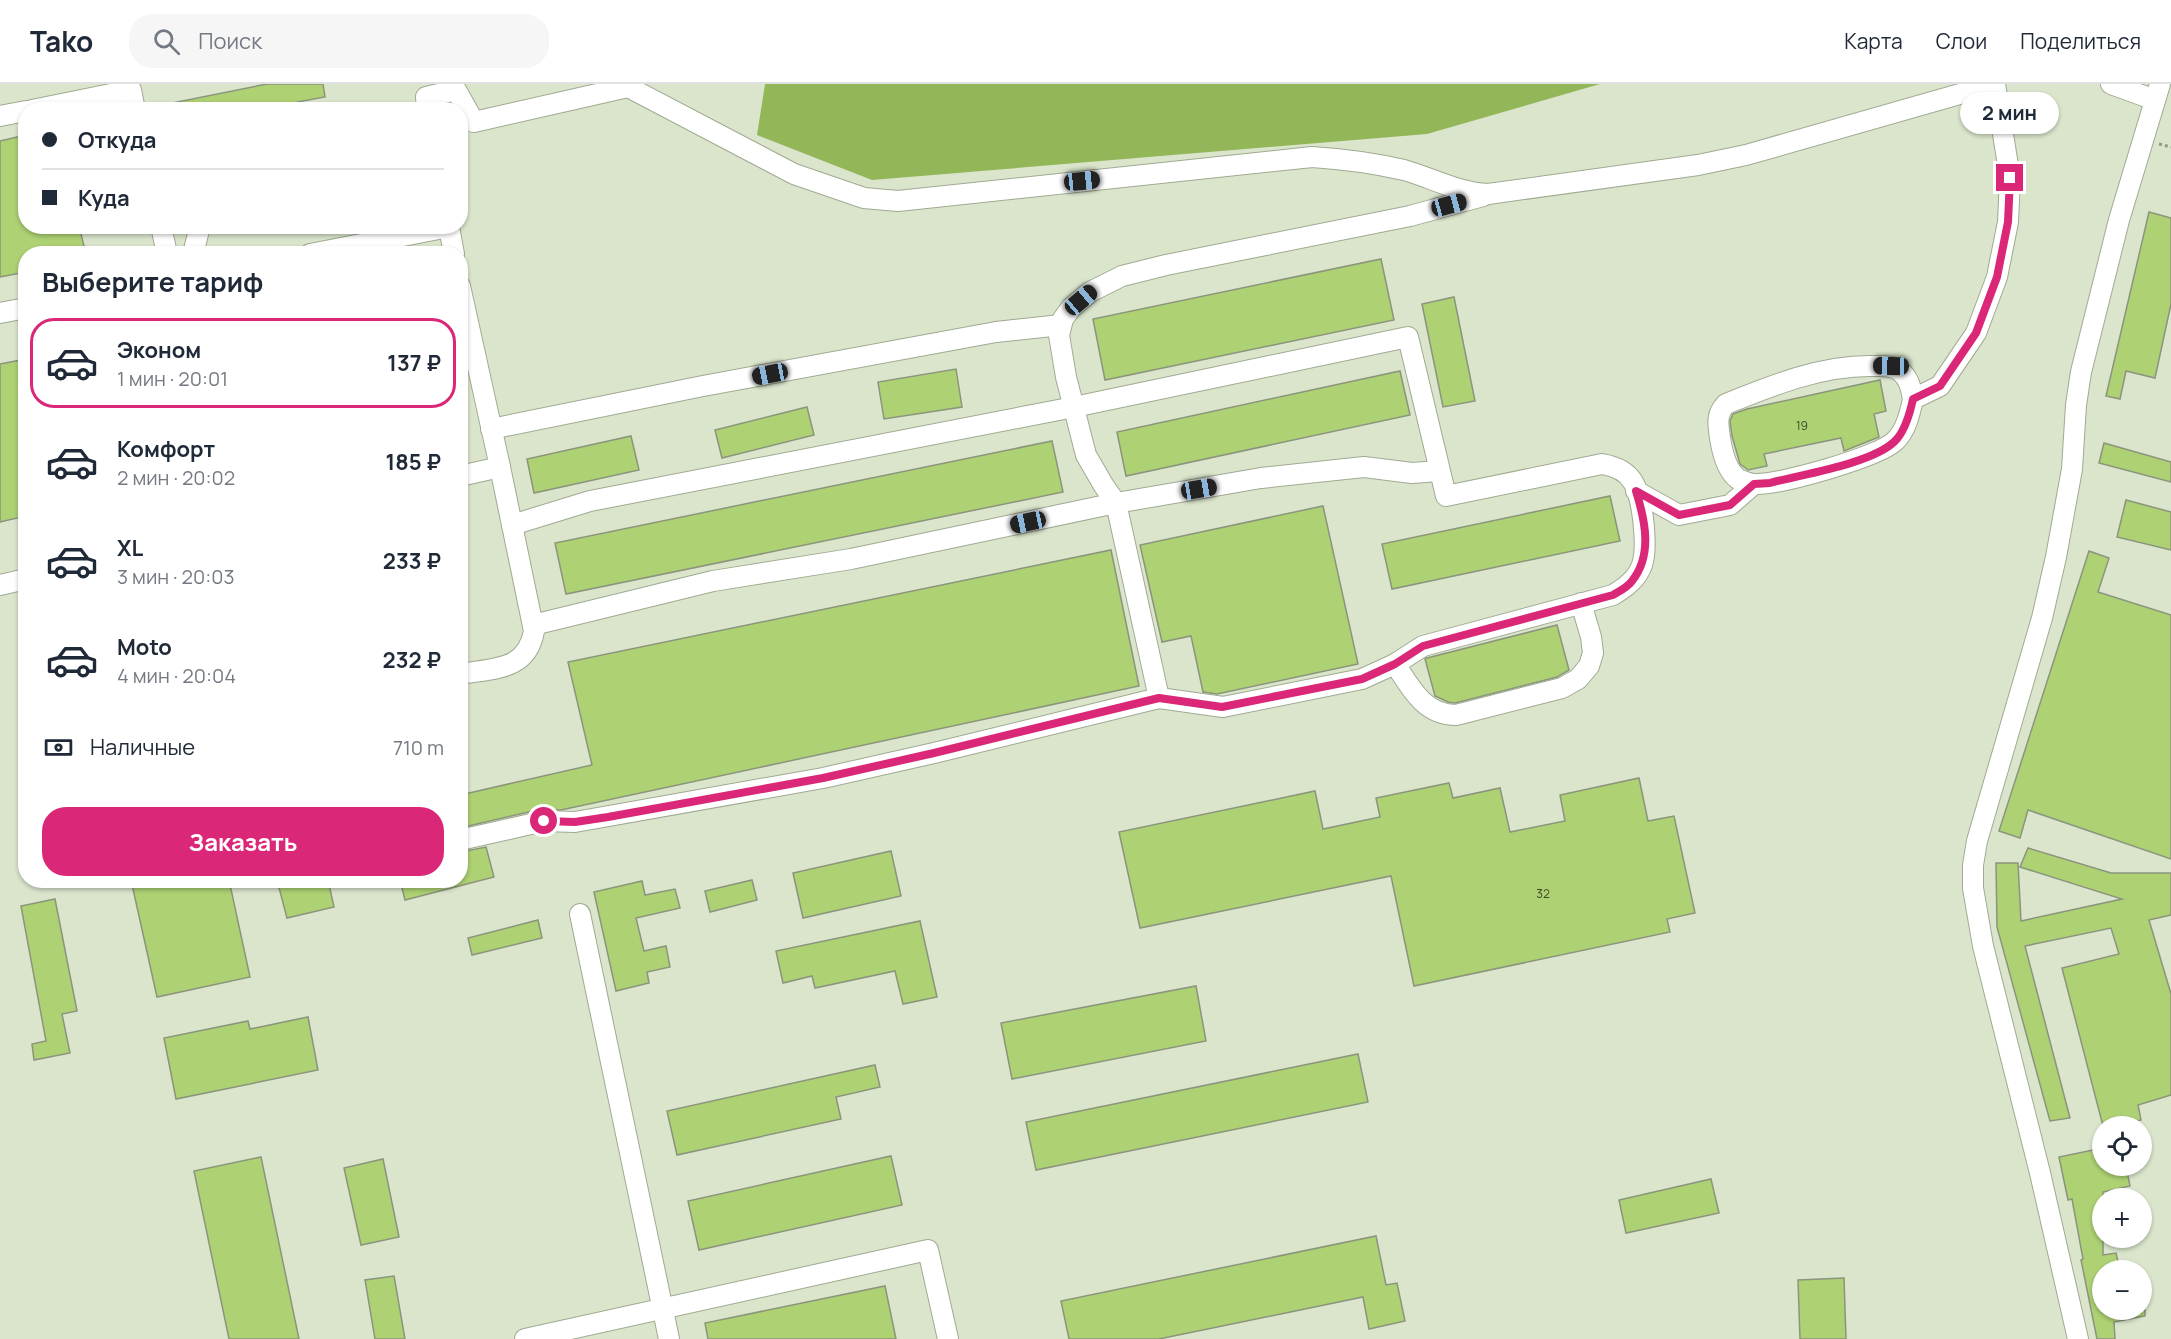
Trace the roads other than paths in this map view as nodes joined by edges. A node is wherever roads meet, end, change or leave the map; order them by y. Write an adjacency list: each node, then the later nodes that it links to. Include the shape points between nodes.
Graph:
1 (1995, 84): 11 (street, via 1746,155); 18 (street, via 2010,178 2008,222 1997,277 1976,333 1940,386)
2 (2111, 84): 3 (street)
3 (2154, 89): 41 (street, via 2081,372 2072,469 2042,618 1983,818 1973,866 1983,946)
4 (72, 102): 5 (street, via 131,90)
5 (133, 102)
6 (426, 102): 7 (street, via 426,97 456,90)
7 (463, 102)
8 (468, 111): 11 (street, via 474,122 628,87 794,174 864,198 898,201 1312,157 1360,160 1473,194)
9 (18, 113): 10 (street)
10 (0, 116)
11 (1488, 194): 17 (street, via 1410,216 1122,276 1090,292 1071,308)
12 (412, 234): 13 (street)
13 (351, 246)
14 (18, 310): 15 (street)
15 (0, 313)
16 (468, 323): 20 (street)
17 (1061, 325): 19 (street, via 1059,335); 20 (street, via 996,332)
18 (1913, 399): 24 (street, via 1908,420 1896,441 1874,455); 24 (street, via 1910,382 1900,371 1891,366 1857,366 1802,376 1726,404 1717,421 1721,448 1730,470 1739,479)
19 (1074, 407): 22 (street, via 1408,337); 26 (street, via 1086,455); 27 (street, via 590,501)
20 (491, 429): 21 (street)
21 (500, 467): 23 (street); 27 (street)
22 (1439, 471): 25 (street, via 1446,496 1602,464 1617,466 1633,482); 26 (street, via 1364,466 1261,478)
23 (468, 474)
24 (1754, 484): 25 (street, via 1730,505 1679,515)
25 (1636, 491): 30 (street, via 1646,542 1642,565 1631,583 1613,595)
26 (1116, 503): 31 (street, via 851,559 713,581); 34 (street)
27 (512, 525): 31 (street)
28 (18, 581): 29 (street)
29 (0, 585)
30 (1581, 603): 32 (street, via 1423,646); 32 (street, via 1593,653 1589,666 1578,679 1562,688 1443,715 1423,702)
31 (533, 625): 33 (street, via 532,644 525,656 512,664)
32 (1395, 664): 34 (street, via 1362,679 1222,707)
33 (468, 672)
34 (1159, 698): 35 (street, via 823,778 585,820 544,821)
35 (468, 838)
36 (580, 914): 37 (street)
37 (662, 1307): 38 (street); 39 (street); 40 (street, via 928,1250)
38 (525, 1339)
39 (669, 1339)
40 (948, 1339)
41 (2078, 1339)

